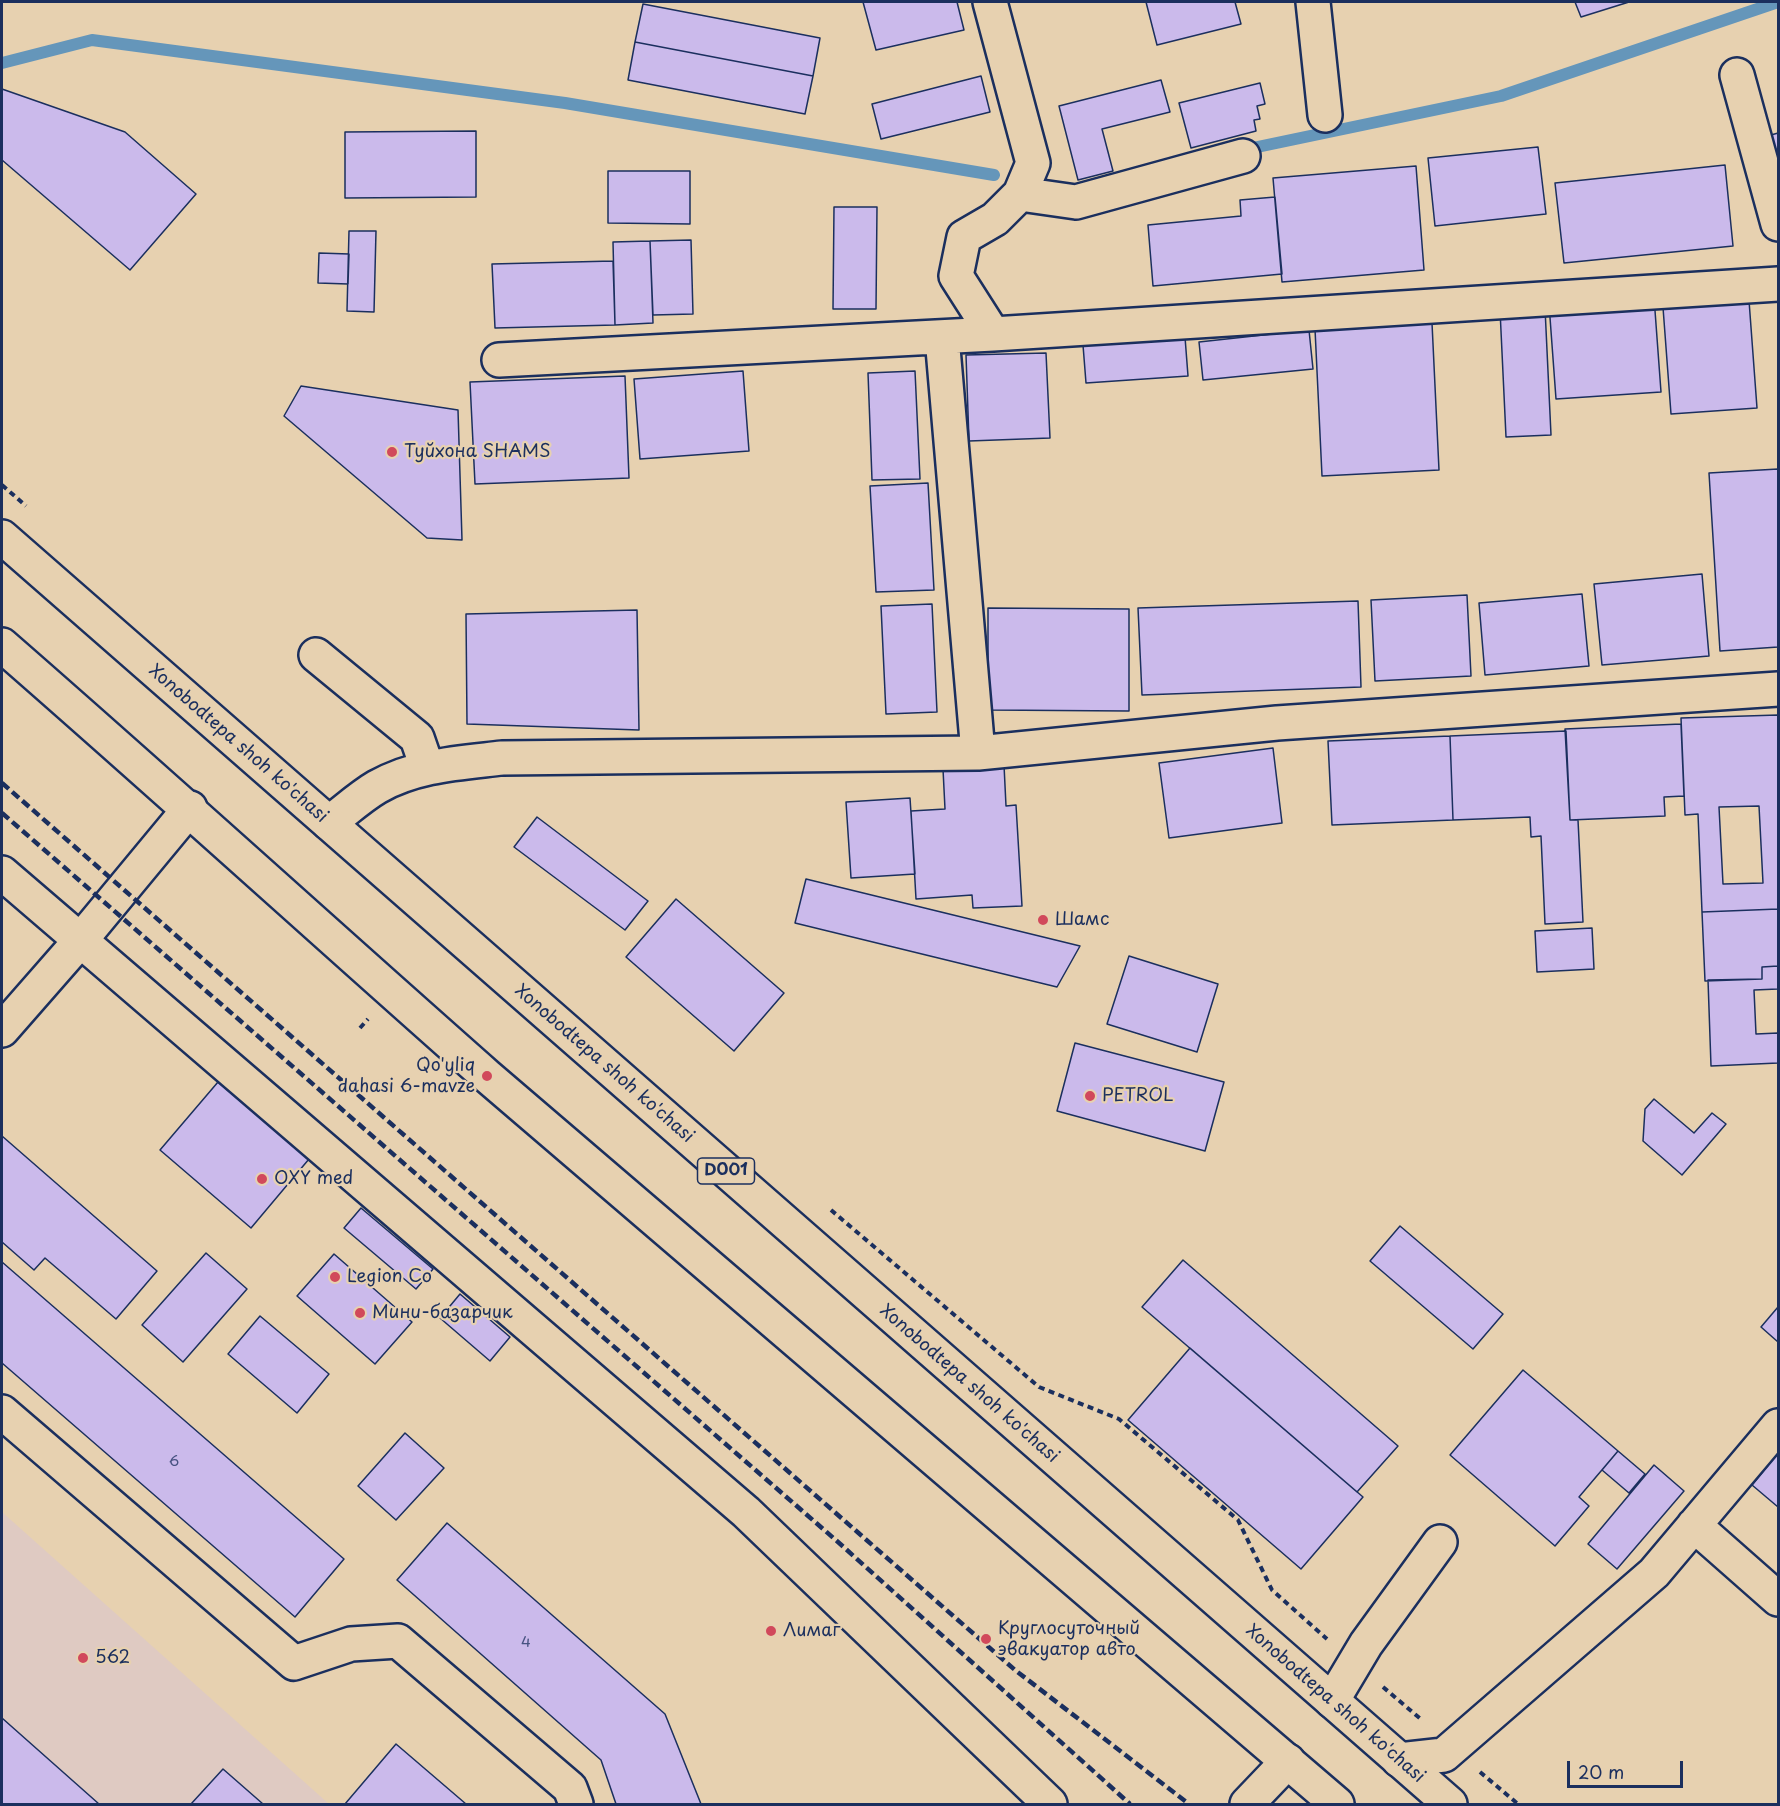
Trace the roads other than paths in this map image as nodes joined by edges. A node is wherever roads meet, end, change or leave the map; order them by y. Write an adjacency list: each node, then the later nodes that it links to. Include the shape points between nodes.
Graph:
1 (990, 2): 6 (main road, via 1033,163)
2 (1313, 2): 4 (main road)
3 (1737, 75): 7 (main road)
4 (1325, 115)
5 (1244, 156): 6 (main road, via 1076,202)
6 (1020, 194): 9 (main road, via 995,219 964,237 956,276)
7 (1779, 224)
8 (1779, 284): 9 (main road)
9 (993, 334): 10 (main road)
10 (942, 337): 11 (main road); 16 (main road)
11 (499, 360)
12 (2, 537): 19 (main road, Xonobodtepa shoh ko'chasi / D001)
13 (2, 645): 18 (main road)
14 (316, 655): 17 (main road, via 417,738)
15 (1779, 689): 16 (main road, via 1277,723)
16 (978, 753): 17 (main road, via 502,758)
17 (427, 767): 19 (main road, via 376,788)
18 (190, 808): 21 (main road); 30 (main road, via 487,1077)
19 (329, 823): 28 (main road, Xonobodtepa shoh ko'chasi / D001)
20 (2, 873): 21 (main road)
21 (79, 942): 22 (main road); 32 (main road, via 746,1512)
22 (2, 1030)
23 (2, 1412): 31 (main road, via 294,1663 351,1644 398,1641 570,1788)
24 (1779, 1426): 25 (main road)
25 (1694, 1525): 27 (main road); 29 (main road, via 1654,1573 1444,1755)
26 (1440, 1542): 28 (main road, via 1354,1663)
27 (1779, 1599)
28 (1332, 1701): 29 (main road, Xonobodtepa shoh ko'chasi / D001)
29 (1399, 1760): 35 (main road, Xonobodtepa shoh ko'chasi / D001)
30 (1288, 1761): 33 (main road); 34 (main road)
31 (576, 1804)
32 (1050, 1804)
33 (1247, 1804)
34 (1337, 1804)
35 (1450, 1804)

